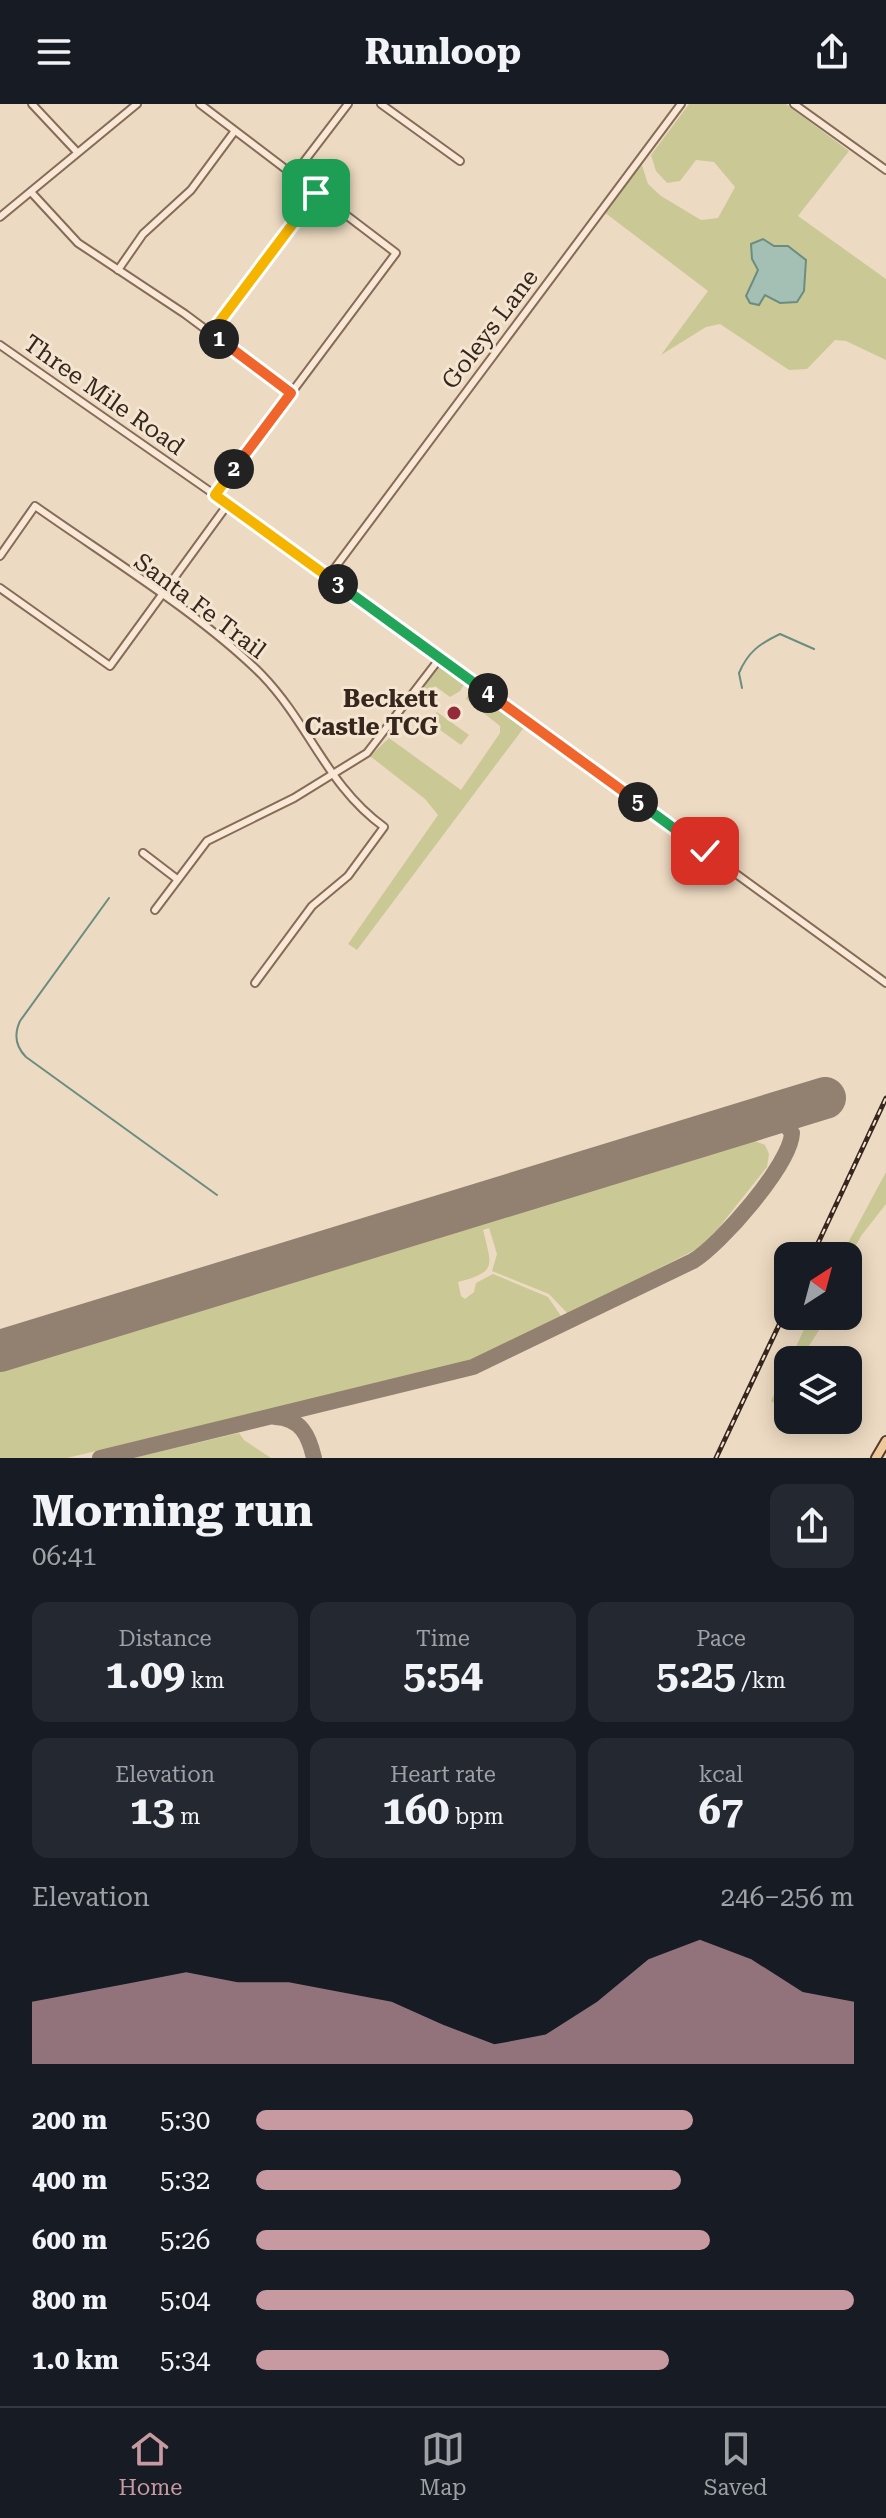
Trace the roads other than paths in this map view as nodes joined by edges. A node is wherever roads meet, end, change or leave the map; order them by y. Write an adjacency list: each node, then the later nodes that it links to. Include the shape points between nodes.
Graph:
1 (32, 104): 9 (street)
2 (137, 104): 9 (street)
3 (200, 104): 8 (street)
4 (348, 104): 12 (street)
5 (381, 104): 10 (street)
6 (681, 104): 23 (street, Goleys Lane)
7 (795, 104): 11 (street)
8 (234, 132): 12 (street); 16 (street, via 191,190 143,234)
9 (77, 152): 13 (street)
10 (460, 161)
11 (886, 170)
12 (293, 176): 14 (street)
13 (31, 192): 15 (street); 16 (street, via 71,237)
14 (316, 193): 17 (street); 19 (street, via 396,253)
15 (0, 217)
16 (118, 270): 17 (street)
17 (211, 333): 19 (street)
18 (0, 345): 20 (street, Three Mile Road)
19 (291, 393): 20 (street)
20 (215, 495): 21 (street, Three Mile Road)
21 (228, 504): 23 (street, Three Mile Road); 25 (street)
22 (0, 556): 25 (street, Santa Fe Trail, via 35,506)
23 (328, 577): 26 (street, Three Mile Road)
24 (0, 588): 25 (street, via 110,666)
25 (161, 596): 27 (street, Santa Fe Trail, via 260,674 292,710)
26 (440, 658): 27 (street, via 377,743); 32 (street, Three Mile Road)
27 (333, 775): 29 (street, via 207,841); 31 (street, Santa Fe Trail, via 350,799 384,827 348,876 312,906)
28 (143, 853): 29 (street)
29 (177, 879): 30 (street)
30 (155, 910)
31 (255, 983)
32 (886, 983)
33 (886, 1441): 34 (main road)
34 (876, 1458)

